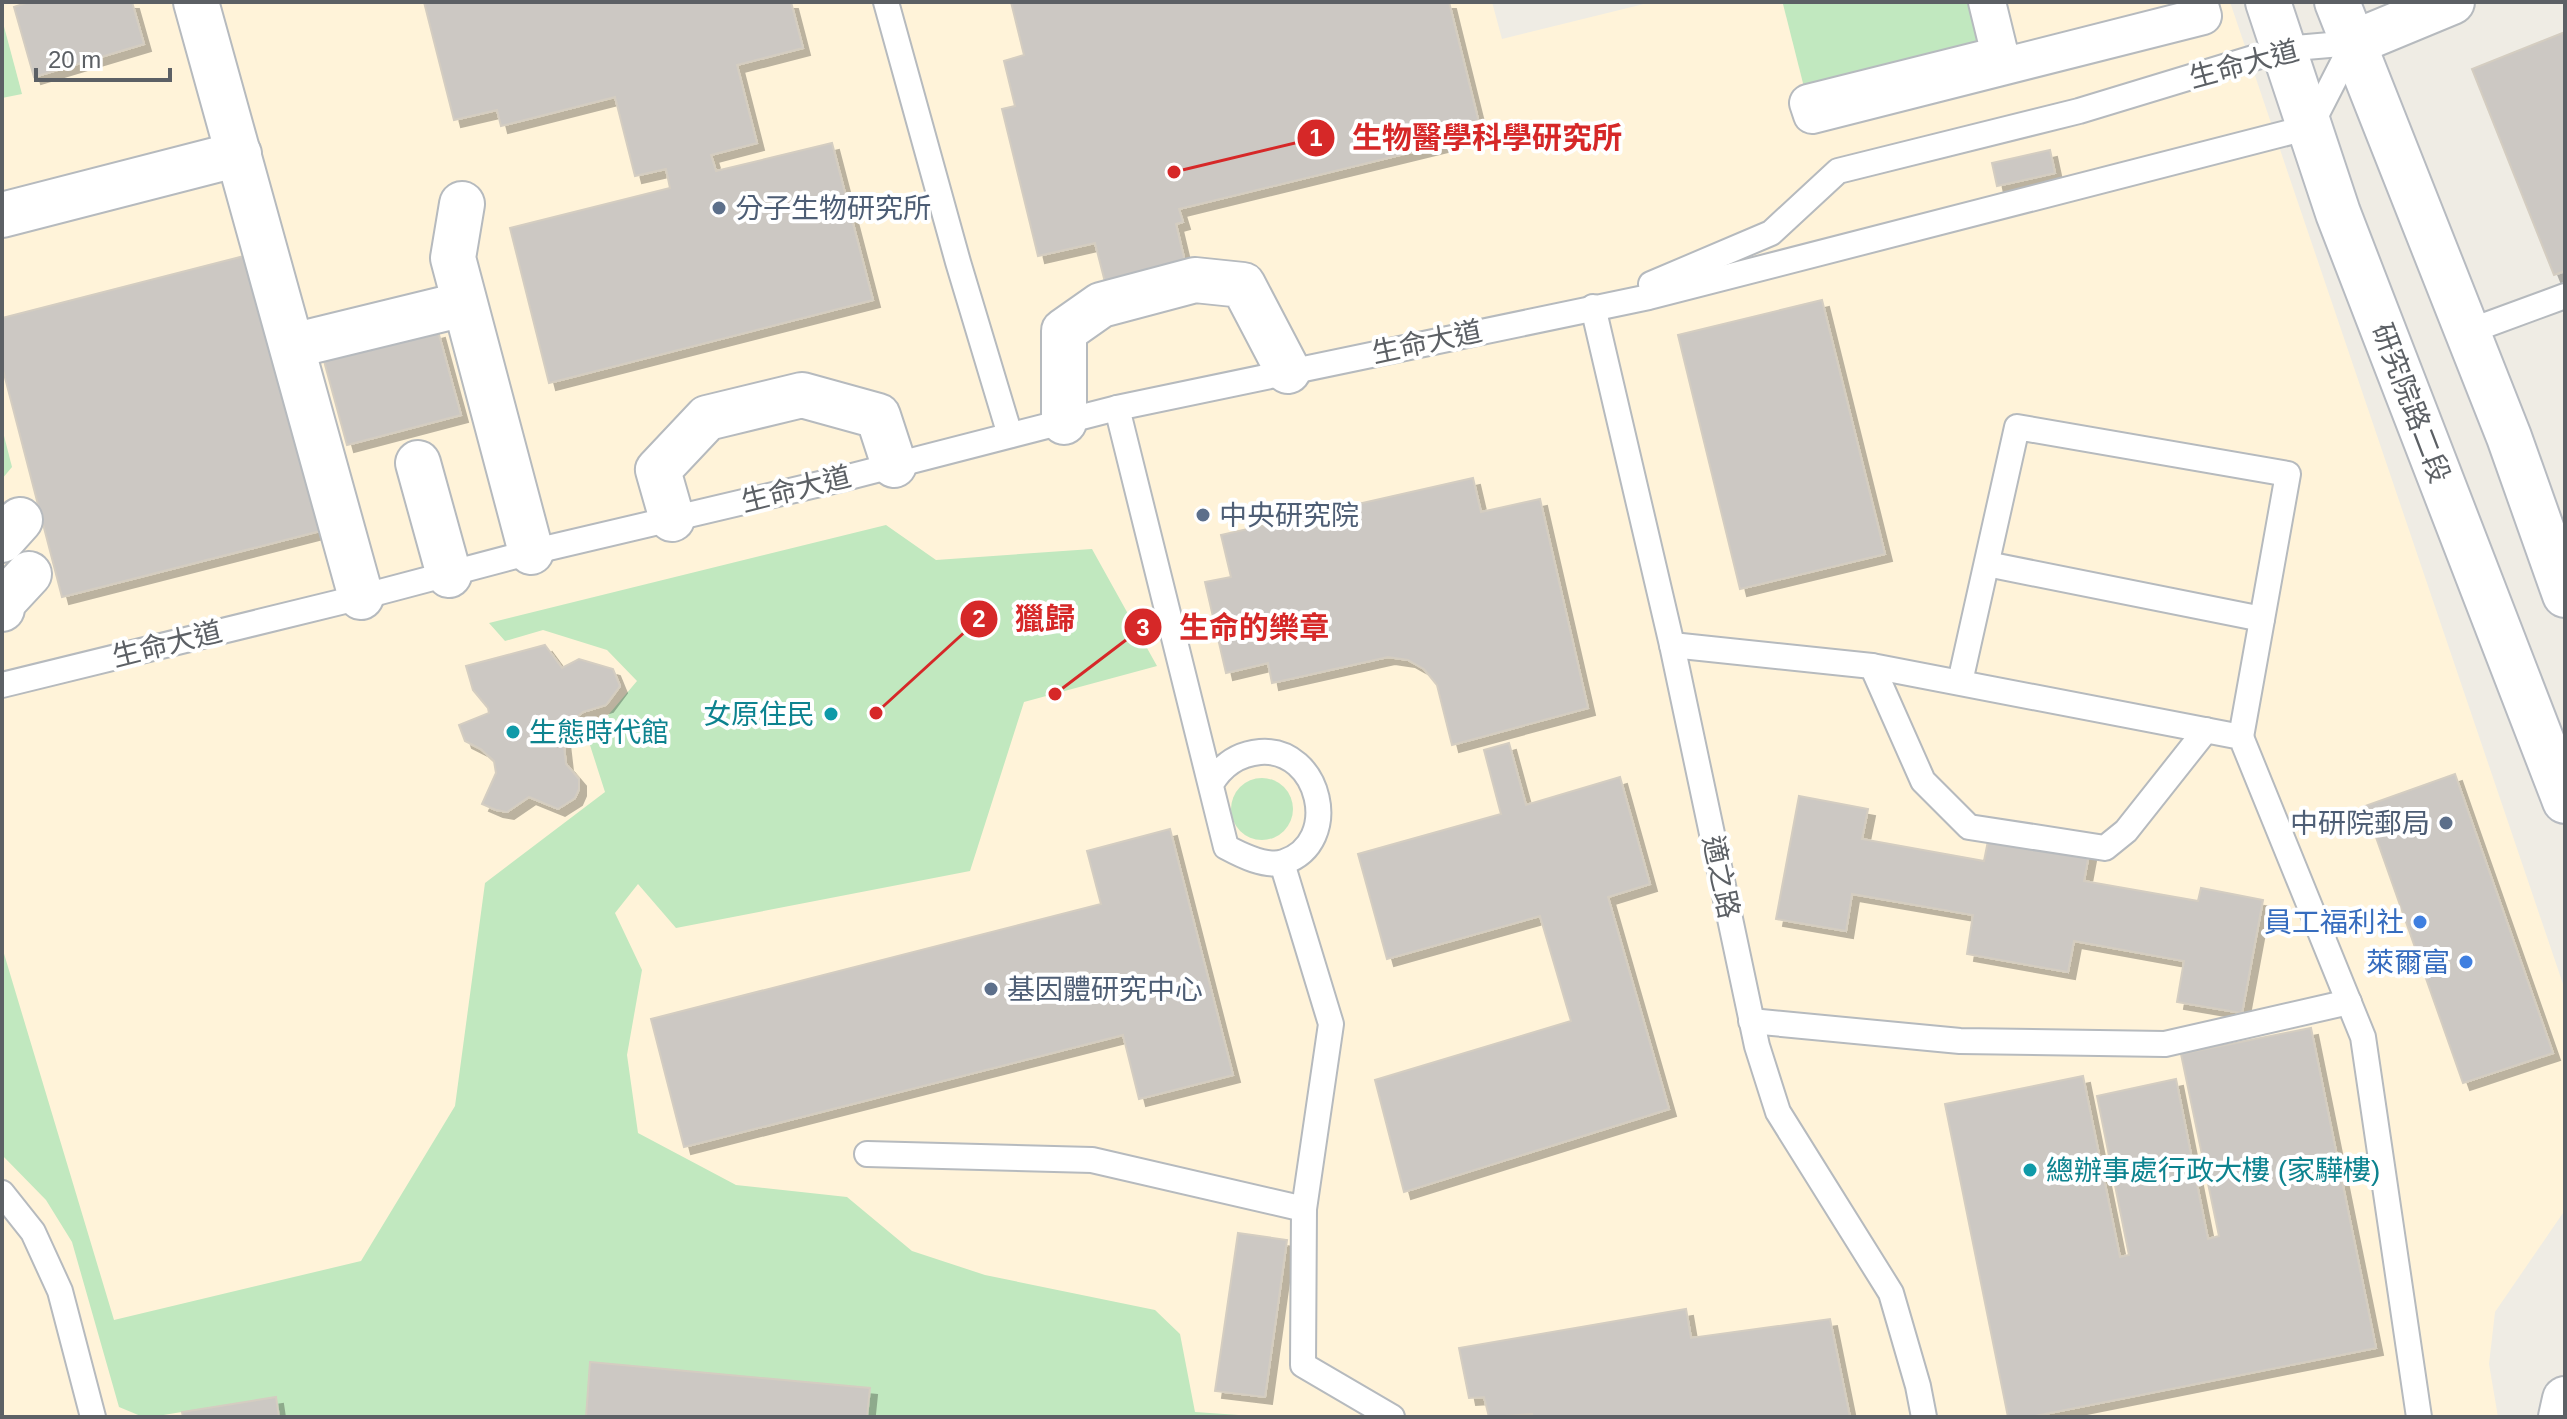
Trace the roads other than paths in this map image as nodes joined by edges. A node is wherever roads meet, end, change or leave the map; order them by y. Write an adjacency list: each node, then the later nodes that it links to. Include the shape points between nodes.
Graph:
1 (196, 2): 11 (street)
2 (886, 2): 22 (lane)
3 (1987, 2): 4 (street, via 2000,55 1808,103 1812,115 2203,16)
4 (2199, 2)
5 (2268, 2): 9 (street, 研究院路二段)
6 (2337, 2): 8 (street)
7 (2452, 2): 8 (street)
8 (2353, 43): 9 (lane, 生命大道); 10 (lane, 生命大道); 17 (street)
9 (2283, 49): 10 (street, 研究院路二段); 16 (lane, 生命大道, via 2079,111 1838,171 1771,233)
10 (2310, 127): 16 (lane, 生命大道); 41 (street, 研究院路二段, via 2338,213)
11 (239, 154): 13 (street); 18 (street)
12 (462, 204): 15 (street, via 453,258)
13 (2, 215)
14 (2565, 296): 17 (lane)
15 (464, 304): 18 (street); 26 (street)
16 (1593, 307): 19 (lane, 生命大道); 34 (lane, 適之路)
17 (2467, 332): 30 (street)
18 (292, 346): 31 (street)
19 (1288, 371): 20 (lane, 生命大道); 21 (street, via 1243,285 1195,280 1101,305 1064,331)
20 (1117, 408): 21 (lane, 生命大道); 40 (lane)
21 (1064, 422): 22 (lane, 生命大道)
22 (1010, 435): 24 (lane, 生命大道)
23 (418, 463): 29 (street)
24 (894, 465): 25 (lane, 生命大道); 25 (street, via 878,416 802,395 789,398 707,418 658,470)
25 (672, 519): 26 (lane, 生命大道)
26 (531, 552): 29 (lane, 生命大道)
27 (1987, 564): 33 (lane); 33 (lane, via 2017,427 2288,474); 36 (lane)
28 (29, 574): 32 (street)
29 (449, 575): 31 (lane, 生命大道)
30 (2565, 595)
31 (361, 597): 37 (lane, 生命大道)
32 (2, 609)
33 (2262, 619): 39 (lane)
34 (1672, 645): 35 (lane); 44 (lane, 適之路)
35 (1872, 666): 36 (lane); 38 (lane, via 1923,781 1969,827 2105,848 2126,831)
36 (1960, 682): 38 (lane)
37 (2, 685)
38 (2206, 730): 39 (lane)
39 (2241, 737): 43 (lane)
40 (1211, 784): 42 (lane, via 1226,847 1244,857); 42 (lane, via 1231,760 1249,753 1287,757 1303,768 1319,803 1318,822 1299,853)
41 (2565, 801)
42 (1282, 863): 47 (lane, via 1331,1024)
43 (2349, 1002): 44 (lane, via 2165,1044 1960,1041); 51 (lane, via 2363,1037)
44 (1751, 1021): 50 (lane, 適之路, via 1778,1112 1891,1293)
45 (867, 1154): 47 (lane, via 1092,1160)
46 (2, 1193): 48 (lane, via 33,1232 60,1291)
47 (1304, 1209): 49 (lane, via 1303,1365)
48 (93, 1417)
49 (1392, 1417)
50 (1924, 1417)
51 (2419, 1417)

